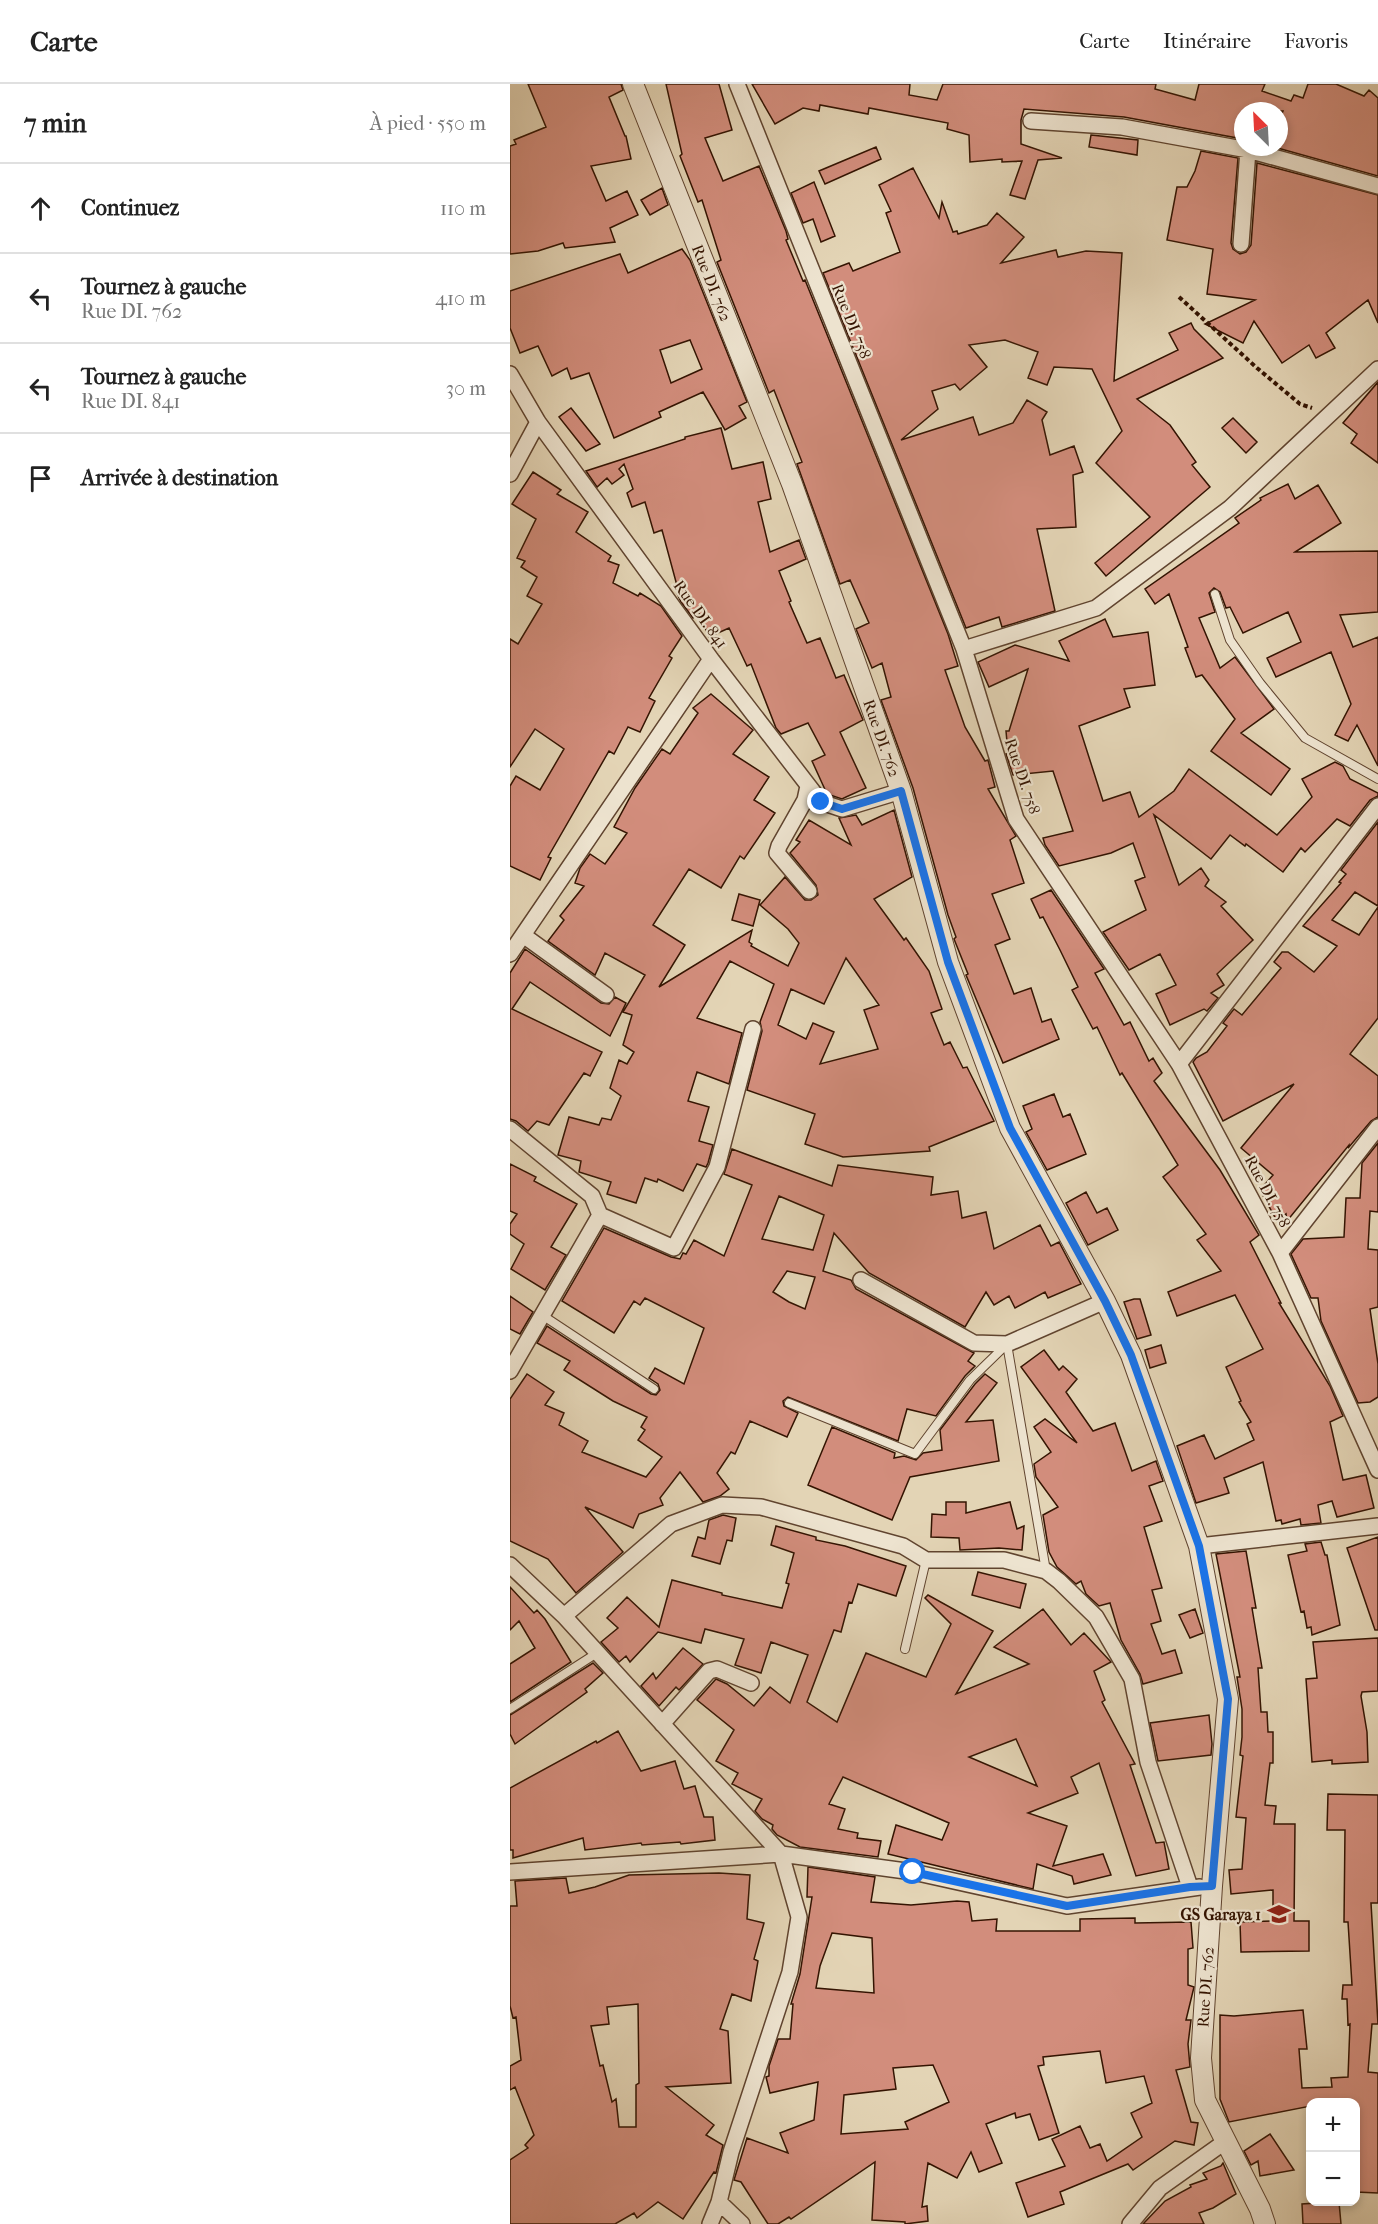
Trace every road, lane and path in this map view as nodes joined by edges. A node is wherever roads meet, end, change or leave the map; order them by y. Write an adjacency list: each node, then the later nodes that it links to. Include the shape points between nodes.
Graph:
1 (633, 84): 20 (street, Rue DI. 762, via 792,484)
2 (737, 84): 16 (street, Rue DI. 758)
3 (1031, 122): 4 (street, via 1122,127)
4 (1234, 147)
5 (1248, 156): 8 (street)
6 (1270, 156): 7 (street)
7 (1378, 186)
8 (1241, 244)
9 (1179, 297): 12 (path, via 1300,404)
10 (1378, 369): 12 (street)
11 (510, 374): 13 (street, Rue DI. 841)
12 (1329, 415): 16 (street, via 1230,508 1096,608)
13 (538, 422): 14 (street); 17 (street, Rue DI. 841)
14 (510, 474)
15 (1215, 594): 18 (lane, via 1230,640 1305,738)
16 (964, 649): 27 (street, Rue DI. 758, via 1016,819)
17 (711, 659): 19 (street, Rue DI. 841); 23 (street)
18 (1378, 779)
19 (808, 786): 20 (street, Rue DI. 841, via 821,802 842,809); 22 (street, via 805,800 777,853)
20 (901, 791): 33 (street, Rue DI. 762, via 948,962 1010,1128)
21 (1378, 806): 27 (street)
22 (809, 891)
23 (523, 935): 24 (street); 25 (street)
24 (510, 954)
25 (606, 995)
26 (753, 1029): 30 (street, via 717,1167 674,1248)
27 (1179, 1064): 31 (street, Rue DI. 758)
28 (1378, 1127): 31 (street)
29 (510, 1129): 30 (street, via 592,1196)
30 (600, 1215): 34 (street)
31 (1280, 1253): 39 (street, Rue DI. 758)
32 (861, 1280): 35 (street, via 974,1343)
33 (1105, 1301): 35 (street); 41 (street, Rue DI. 762, via 1131,1355)
34 (541, 1315): 36 (street); 37 (lane)
35 (1007, 1344): 38 (lane, via 970,1380 915,1454); 44 (lane)
36 (510, 1371)
37 (654, 1389)
38 (789, 1403)
39 (1378, 1470)
40 (1378, 1526): 41 (street)
41 (1199, 1546): 53 (street, Rue DI. 762, via 1228,1699)
42 (926, 1560): 44 (street, via 1004,1560); 45 (street, via 903,1546 761,1507 722,1505 671,1524); 46 (lane)
43 (510, 1565): 45 (street)
44 (1046, 1571): 54 (street, via 1096,1617 1132,1679 1148,1762)
45 (564, 1616): 47 (street)
46 (905, 1649)
47 (597, 1653): 49 (lane); 50 (street)
48 (752, 1683): 50 (street, via 712,1670)
49 (510, 1709)
50 (662, 1724): 51 (street)
51 (781, 1854): 52 (street); 54 (street, via 913,1872 1067,1906); 56 (street, via 799,1917 792,1961 731,2152)
52 (510, 1872)
53 (1212, 1886): 54 (street); 55 (street, Rue DI. 762, via 1201,2058 1206,2100)
54 (1190, 1887)
55 (1226, 2141): 59 (street, via 1160,2188); 60 (street, Rue DI. 762)
56 (719, 2202): 57 (street); 58 (street)
57 (710, 2224)
58 (742, 2224)
59 (1130, 2224)
60 (1265, 2224)

